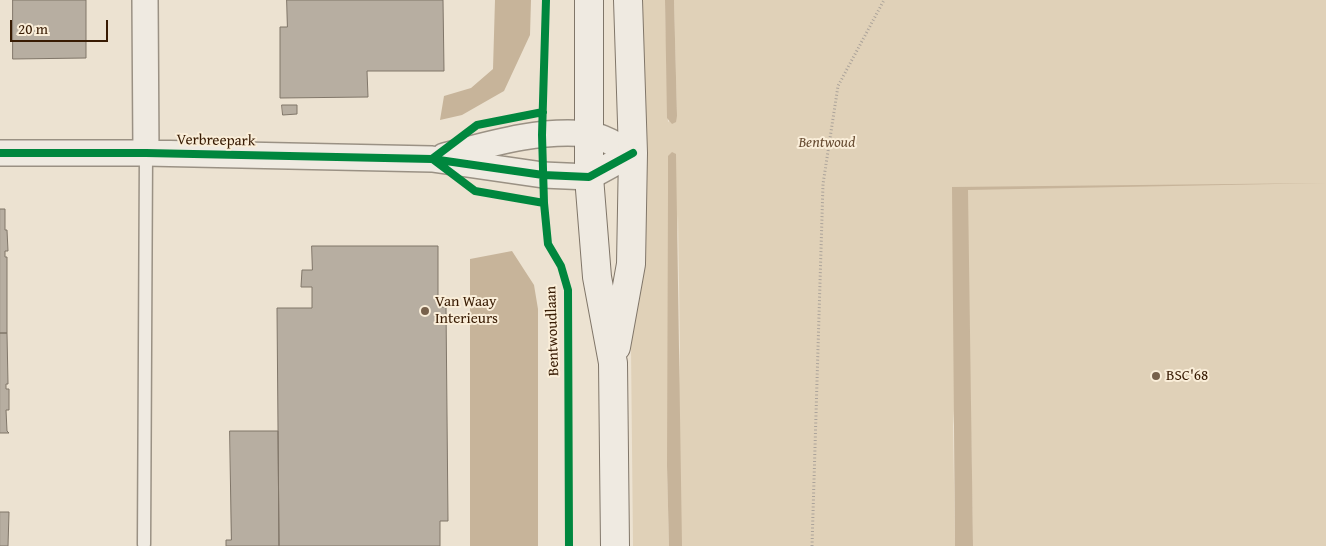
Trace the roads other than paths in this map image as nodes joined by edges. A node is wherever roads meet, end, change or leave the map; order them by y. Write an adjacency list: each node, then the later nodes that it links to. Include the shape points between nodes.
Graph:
1 (144, 0): 6 (street)
2 (588, 0): 4 (main road)
3 (628, 0): 7 (main road)
4 (588, 134): 7 (street, Verbreepark); 8 (street, Verbreepark, via 505,140); 9 (main road)
5 (0, 153): 6 (street, Verbreepark)
6 (146, 153): 8 (street, Verbreepark); 11 (lane)
7 (632, 153): 9 (street); 10 (main road, via 631,264)
8 (432, 159): 9 (street, Verbreepark, via 543,175)
9 (589, 177): 10 (main road, via 597,278)
10 (613, 363): 12 (main road)
11 (144, 544)
12 (615, 546)

